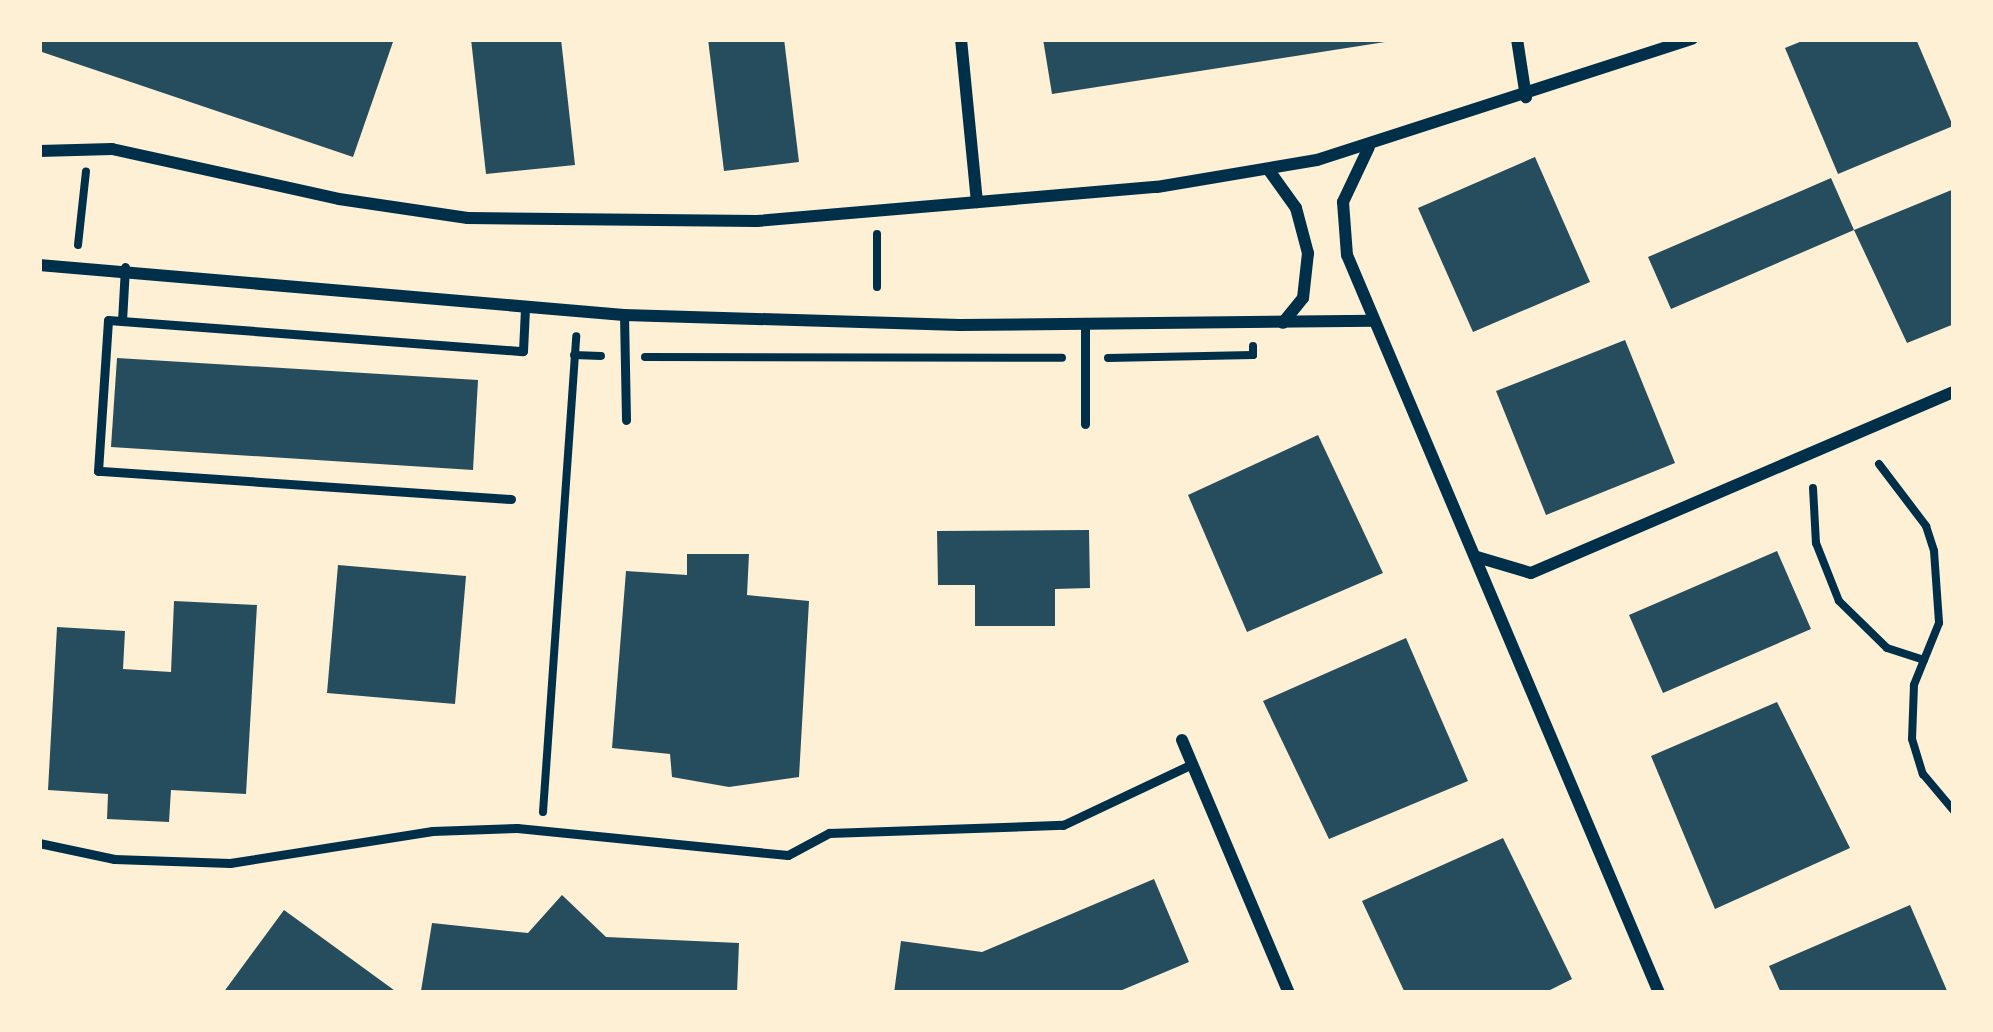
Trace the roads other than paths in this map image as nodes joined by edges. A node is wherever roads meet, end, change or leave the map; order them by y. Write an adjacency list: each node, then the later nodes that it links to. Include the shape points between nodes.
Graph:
1 (962, 39): 8 (street)
2 (1516, 39): 4 (street)
3 (1692, 39): 4 (street)
4 (1526, 97): 5 (street)
5 (1369, 147): 7 (street); 14 (street, via 1341,218)
6 (39, 151): 8 (street, via 89,146 339,199 487,219 707,224)
7 (1268, 169): 8 (street); 15 (street, via 1296,208 1308,253 1303,298)
8 (977, 202)
9 (39, 265): 10 (street)
10 (125, 267): 11 (street); 13 (lane)
11 (525, 308): 12 (street); 13 (lane, via 523,351)
12 (624, 315): 16 (street); 18 (lane)
13 (122, 321): 20 (lane, via 108,320 98,471)
14 (1374, 321): 15 (street); 21 (street)
15 (1282, 324): 16 (street)
16 (1085, 326): 19 (lane)
17 (1954, 392): 21 (street, via 1531,573)
18 (626, 420)
19 (1085, 424)
20 (512, 499)
21 (1476, 556): 26 (street)
22 (1182, 740): 23 (street)
23 (1192, 764): 24 (lane, via 1063,825 829,833 788,855 541,831 432,831 230,862 114,859); 25 (street)
24 (39, 843)
25 (1288, 993)
26 (1659, 993)

